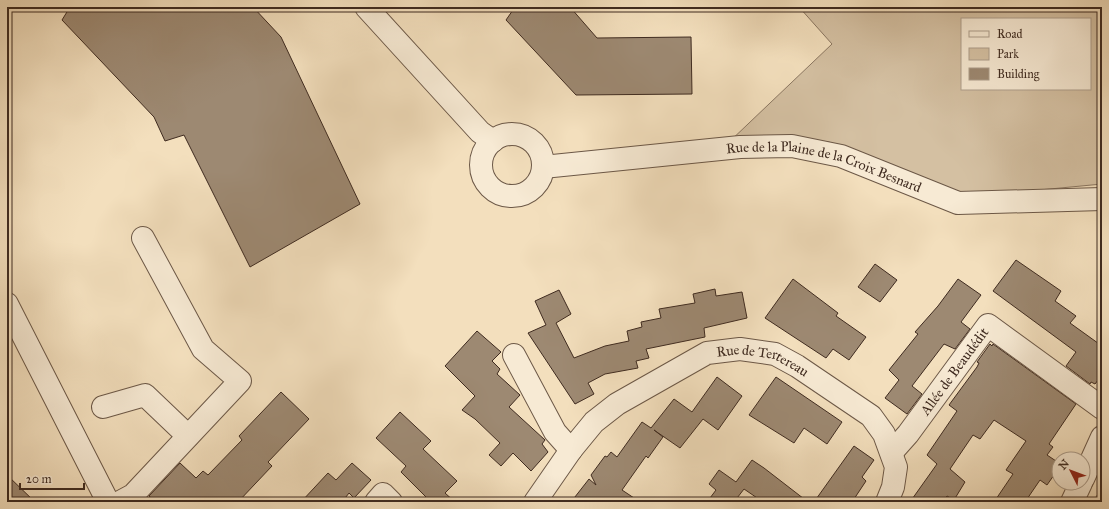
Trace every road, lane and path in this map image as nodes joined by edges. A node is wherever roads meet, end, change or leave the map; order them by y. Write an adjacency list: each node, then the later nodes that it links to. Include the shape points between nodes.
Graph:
1 (366, 7): 2 (street, via 480,132)
2 (493, 141): 3 (street, via 503,135 515,134 526,137 536,144 542,155); 3 (street, via 485,149 481,166 486,182 493,190 503,195 515,196 525,193 535,187 541,177)
3 (543, 166): 4 (street, Rue de la Plaine de la Croix Besnard, via 740,147 792,146 841,156 958,203)
4 (1102, 199)
5 (143, 238): 10 (street, via 203,350 240,381)
6 (7, 304): 17 (street)
7 (514, 355): 12 (street, via 555,432)
8 (103, 407): 10 (street, via 145,395)
9 (1102, 408): 13 (street, Allée de Beaudédit, via 988,325)
10 (188, 436): 16 (street)
11 (1102, 437): 14 (street)
12 (571, 450): 13 (street, Rue de Tertereau, via 594,422 617,404 706,353 740,349 775,354 797,366 870,416 884,434); 20 (street, Rue de Tertereau)
13 (892, 452): 21 (street, Rue de Tertereau, via 896,467 893,487)
14 (1091, 461)
15 (1077, 491): 22 (street)
16 (131, 500)
17 (108, 502)
18 (376, 502): 19 (street, via 383,494)
19 (391, 502)
20 (535, 502)
21 (887, 502)
22 (1072, 502)

